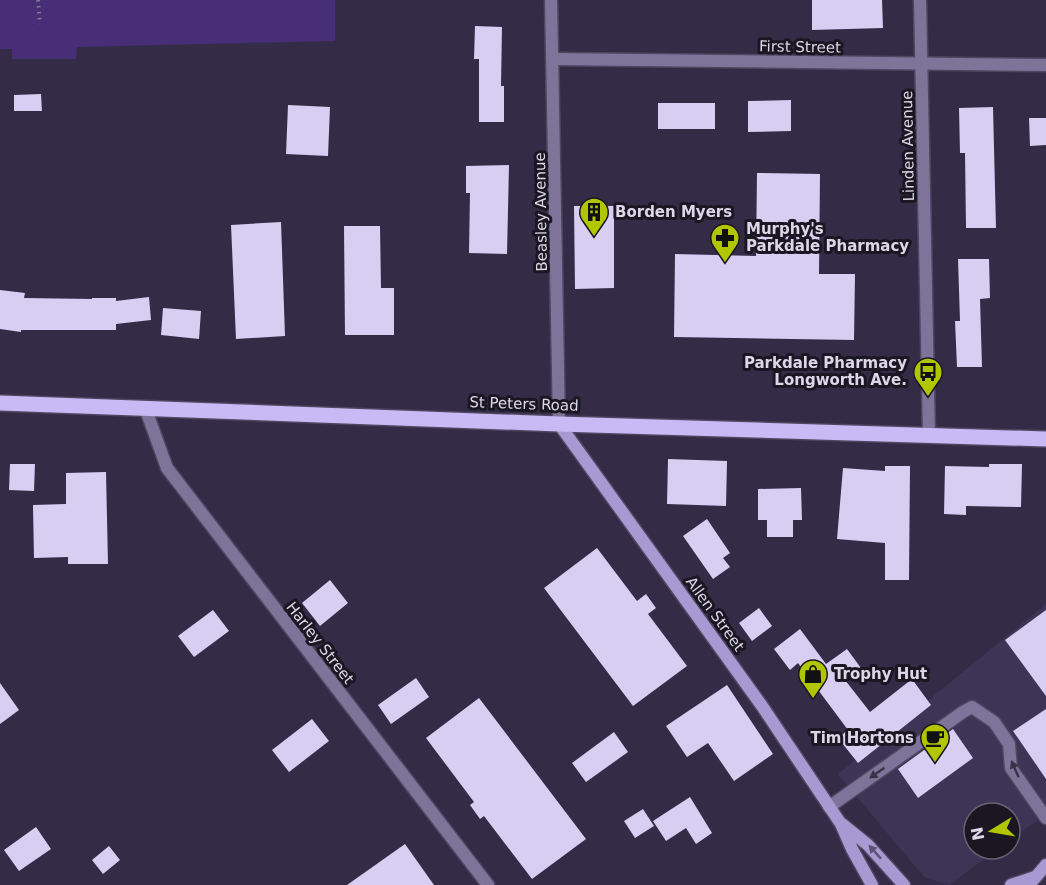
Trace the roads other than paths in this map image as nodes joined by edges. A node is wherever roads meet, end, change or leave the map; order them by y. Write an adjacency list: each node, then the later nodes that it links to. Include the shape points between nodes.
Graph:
1 (551, 0): 3 (street, Beasley Avenue)
2 (920, 0): 4 (street, Linden Avenue)
3 (553, 59): 4 (street, First Street); 8 (street, Beasley Avenue)
4 (921, 63): 5 (street, First Street); 9 (street, Linden Avenue)
5 (1046, 65)
6 (0, 403): 7 (main road, St Peters Road)
7 (146, 410): 8 (main road, St Peters Road); 16 (street, Harley Street, via 167,468)
8 (560, 424): 9 (main road, St Peters Road); 11 (street, Allen Street, via 762,706)
9 (929, 435): 10 (main road, St Peters Road)
10 (1046, 439)
11 (829, 807): 12 (street, one-way to 11, via 1011,768 1009,744 994,722 972,707); 13 (street, Allen Street)
12 (1046, 818)
13 (841, 824): 17 (street, Allen Street); 18 (street, Allen Street, one-way to 13, via 859,837)
14 (1046, 865): 15 (street)
15 (1032, 881): 19 (street)
16 (488, 885)
17 (872, 885)
18 (904, 885)
19 (1011, 885)

